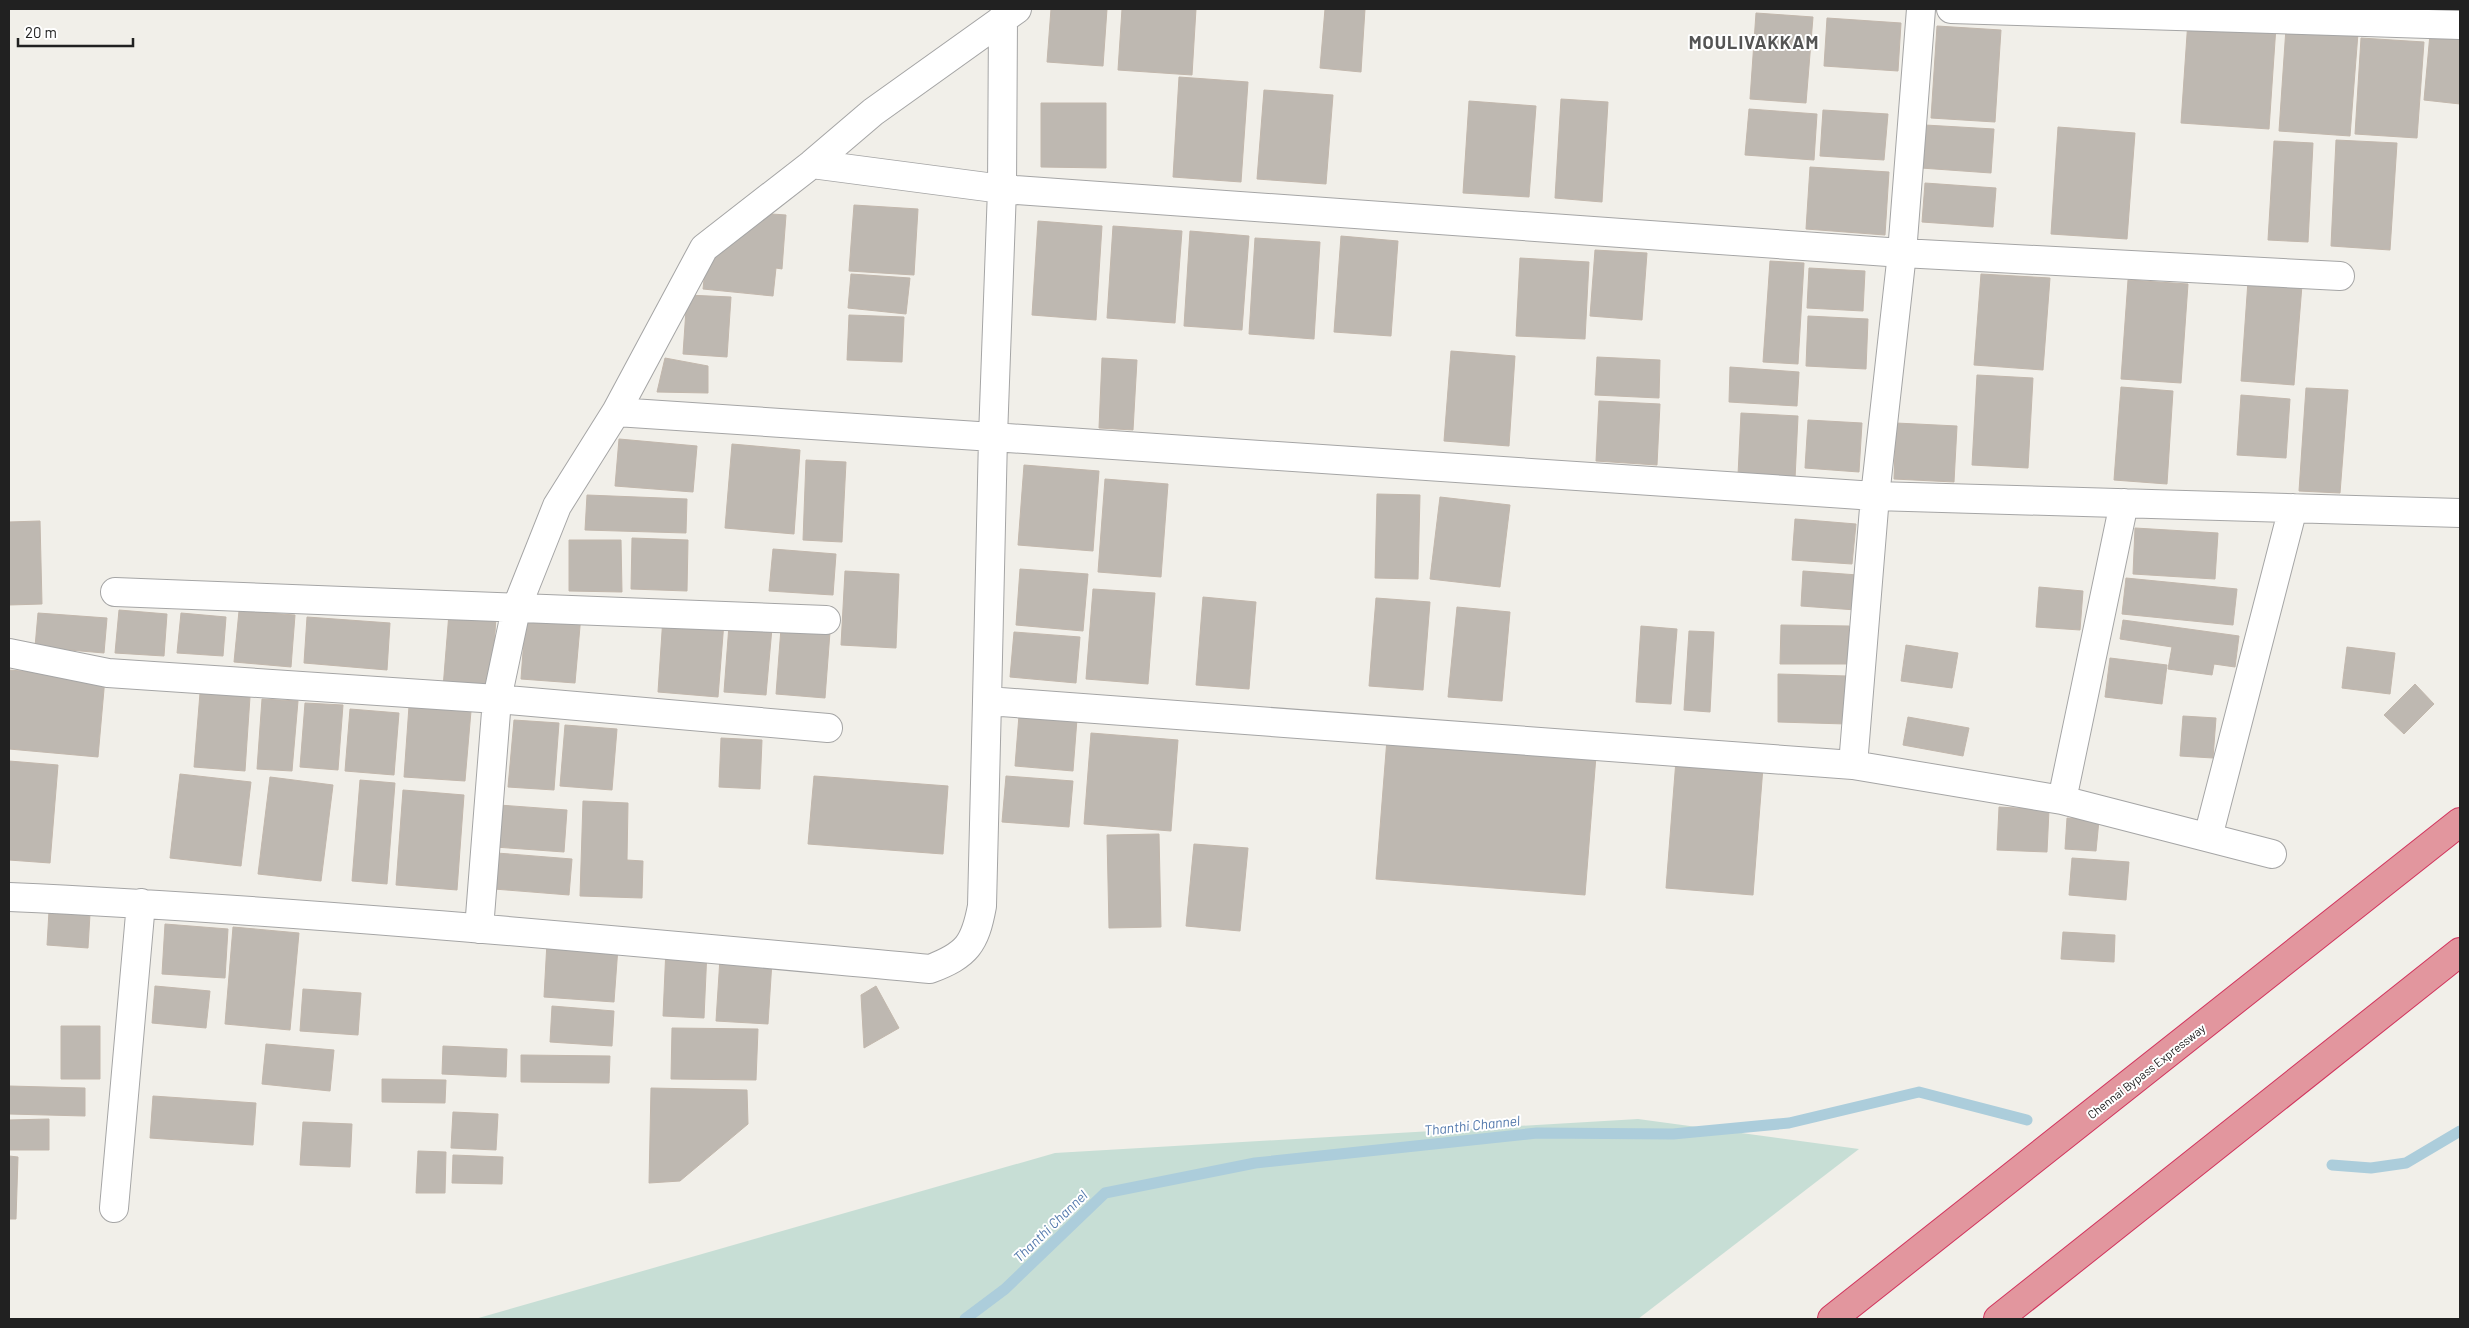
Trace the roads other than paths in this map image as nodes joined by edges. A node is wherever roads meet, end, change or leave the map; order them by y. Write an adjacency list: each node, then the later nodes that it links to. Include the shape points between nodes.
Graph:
1 (1921, 9): 7 (street)
2 (1951, 9): 4 (street)
3 (1010, 13): 5 (street, via 873,112); 6 (street)
4 (2460, 25)
5 (812, 164): 6 (street); 9 (street, via 704,248)
6 (1002, 189): 7 (street); 10 (street)
7 (1902, 253): 8 (street); 11 (street)
8 (2340, 276)
9 (616, 412): 10 (street); 16 (street, via 557,506)
10 (993, 437): 11 (street); 20 (street)
11 (1875, 496): 12 (street); 22 (street)
12 (2124, 503): 13 (street); 23 (street)
13 (2294, 508): 14 (street); 25 (street)
14 (2460, 513)
15 (115, 592): 16 (street)
16 (516, 609): 17 (street); 19 (street)
17 (826, 620)
18 (9, 653): 19 (street, via 108,673)
19 (497, 699): 21 (street); 29 (street)
20 (987, 701): 22 (street); 29 (street, via 982,906 978,932 968,948 954,960 930,969)
21 (828, 728)
22 (1853, 765): 23 (street)
23 (2062, 800): 25 (street)
24 (2460, 822): 32 (highway, Chennai Bypass Expressway)
25 (2208, 837): 26 (street)
26 (2272, 854)
27 (9, 897): 28 (street)
28 (141, 903): 29 (street); 31 (street)
29 (479, 929)
30 (2460, 952): 33 (highway)
31 (114, 1208)
32 (1832, 1319)
33 (1998, 1319)

